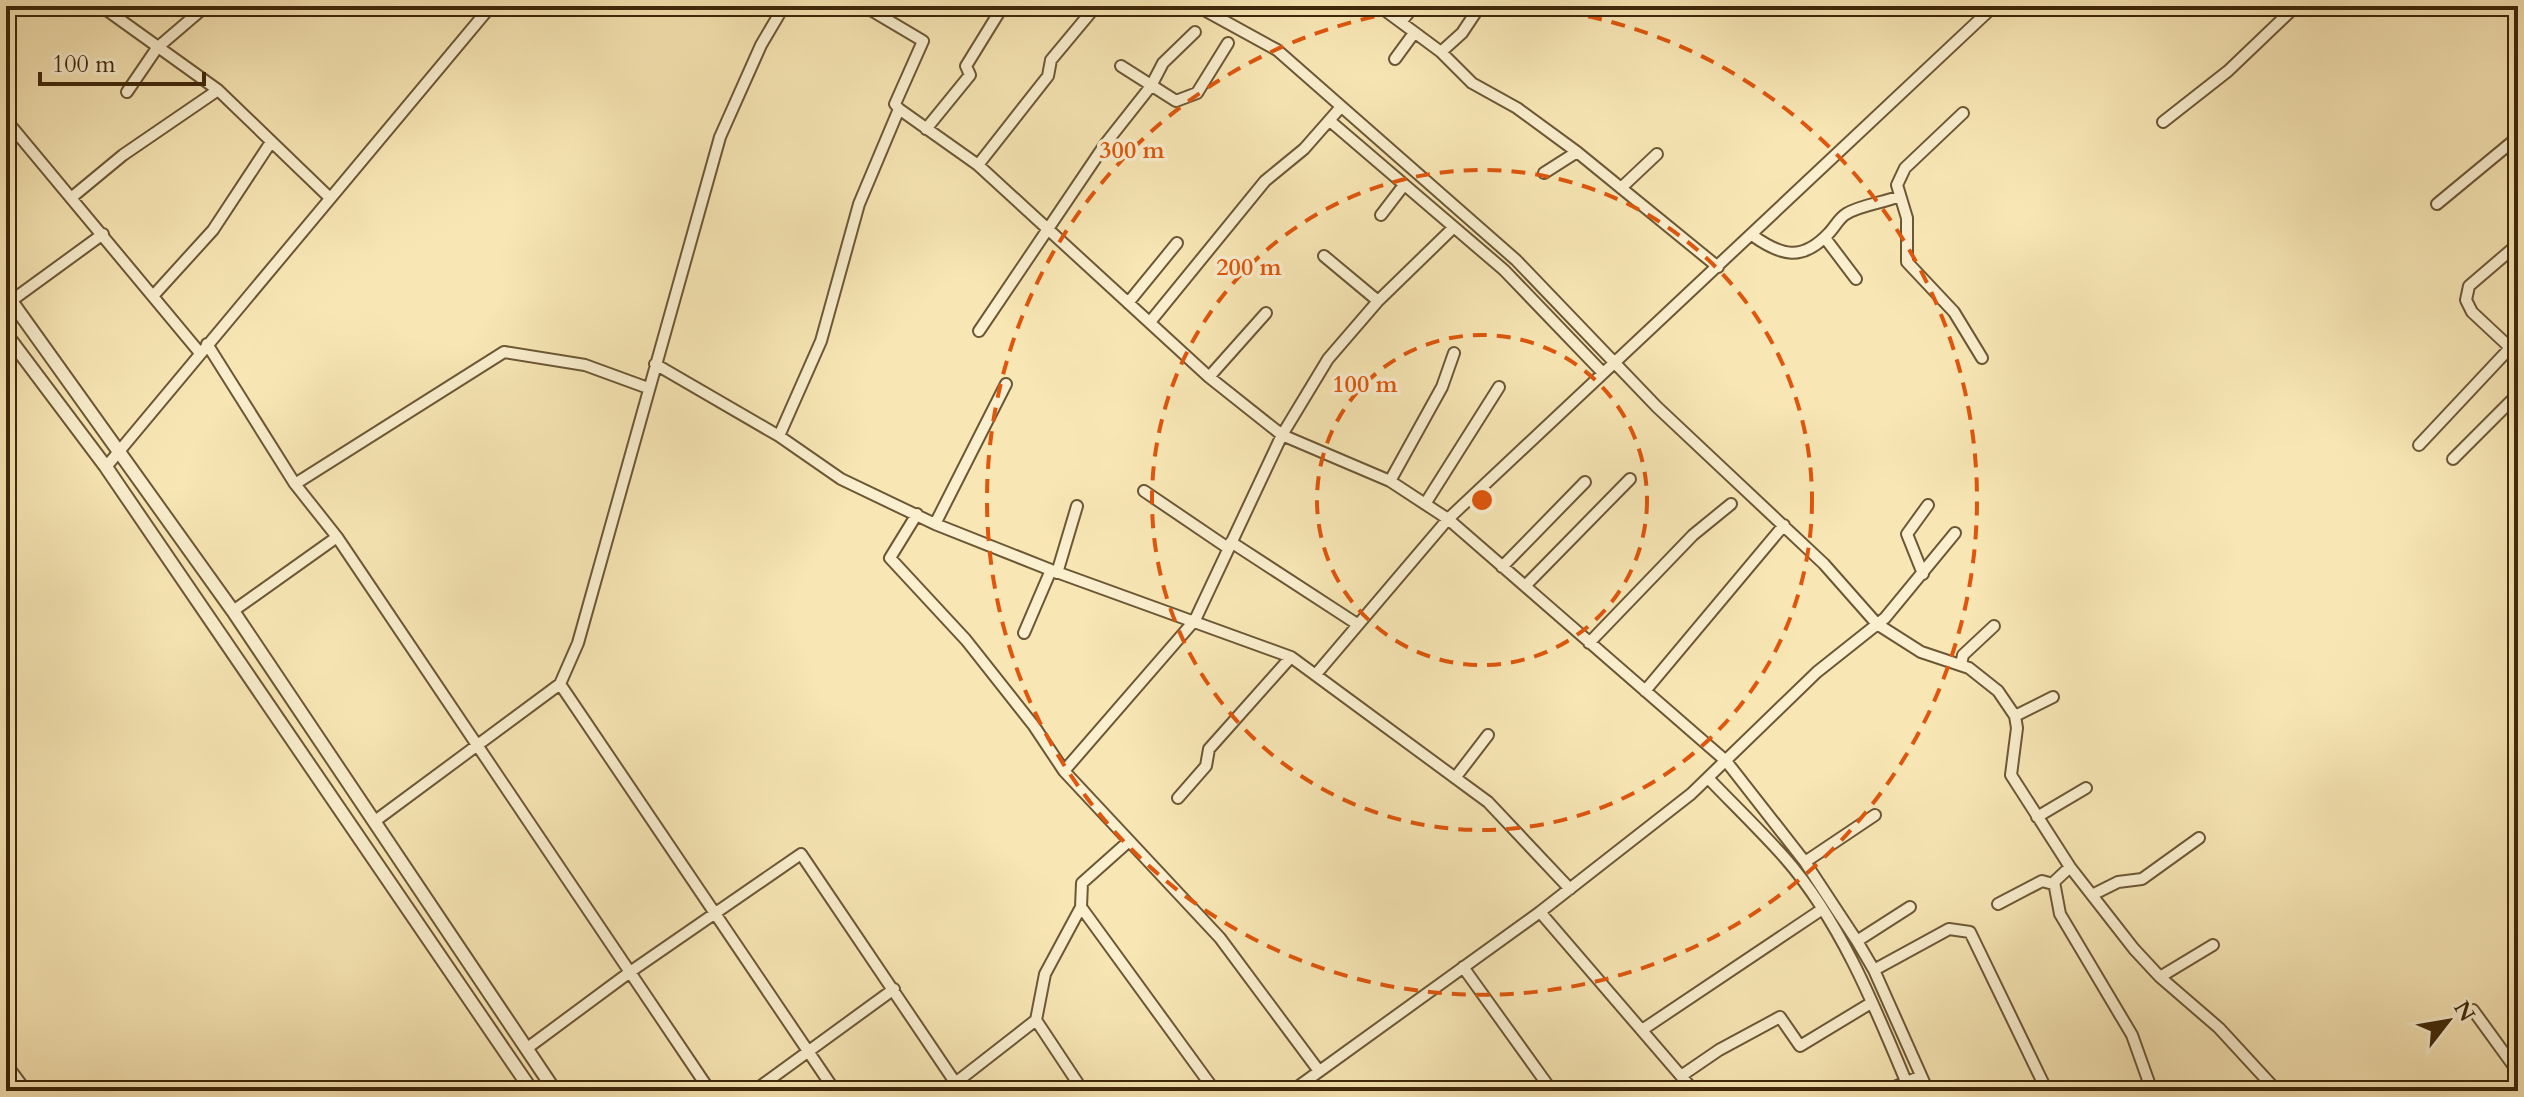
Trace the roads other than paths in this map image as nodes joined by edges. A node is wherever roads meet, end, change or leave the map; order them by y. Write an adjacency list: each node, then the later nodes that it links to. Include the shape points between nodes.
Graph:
1 (101, 6): 18 (street)
2 (206, 6): 18 (street)
3 (491, 6): 42 (street)
4 (784, 6): 68 (street, via 720,137)
5 (864, 6): 26 (street, via 923,41 895,104)
6 (1003, 6): 31 (street, via 966,66 970,75)
7 (1096, 6): 36 (street)
8 (1197, 6): 25 (street, via 1261,39)
9 (1379, 6): 14 (street)
10 (1414, 6): 14 (street)
11 (1480, 6): 19 (street)
12 (1994, 6): 48 (street)
13 (2296, 6): 30 (street, via 2228,71)
14 (1401, 22): 16 (street)
15 (1195, 32): 22 (street, via 1163,63)
16 (1414, 33): 19 (street); 20 (street)
17 (1228, 43): 22 (street, via 1197,93 1176,101)
18 (157, 48): 23 (street); 24 (street)
19 (1441, 52): 34 (street, via 1472,83)
20 (1395, 59)
21 (1121, 66): 22 (street)
22 (1151, 86): 46 (street)
23 (218, 90): 33 (street); 41 (street)
24 (127, 92)
25 (1340, 108): 29 (street); 67 (street, via 1516,260)
26 (899, 109): 31 (street); 76 (street, via 859,204 821,341)
27 (1963, 113): 40 (street, via 1905,168 1897,185)
28 (6, 120): 41 (street)
29 (1330, 121): 38 (street); 60 (street, via 1265,181)
30 (2163, 122)
31 (926, 129): 36 (street)
32 (2518, 137): 43 (street)
33 (271, 142): 42 (street); 55 (street, via 213,230)
34 (1577, 152): 37 (street); 39 (street)
35 (1657, 154): 39 (street)
36 (978, 165): 46 (street)
37 (1544, 173)
38 (1404, 185): 44 (street); 45 (street)
39 (1621, 188): 53 (street)
40 (1900, 196): 49 (street, via 1843,215); 66 (street, via 1907,218 1907,262 1954,312)
41 (71, 198): 47 (street)
42 (330, 198): 63 (street)
43 (2437, 204)
44 (1381, 215)
45 (1453, 228): 57 (street); 69 (street, via 1543,308)
46 (1045, 229): 58 (street); 61 (street)
47 (103, 234): 55 (street); 56 (street)
48 (1752, 235): 49 (street, via 1785,254); 53 (street)
49 (1825, 238): 54 (street)
50 (1177, 243): 58 (street)
51 (2517, 247): 64 (street, via 2469,286 2466,300)
52 (1324, 256): 57 (street)
53 (1718, 267): 67 (street)
54 (1856, 279)
55 (153, 296): 63 (street)
56 (9, 298): 78 (street)
57 (1378, 301): 75 (street, via 1328,359)
58 (1128, 303): 60 (street)
59 (1266, 313): 70 (street)
60 (1150, 322): 70 (street)
61 (979, 331)
62 (6, 334): 80 (street)
63 (204, 349): 78 (street); 84 (street)
64 (2514, 351): 77 (street)
65 (1454, 353): 82 (street, via 1442,387)
66 (1982, 358)
67 (1616, 362): 69 (street); 93 (street)
68 (655, 364): 73 (street); 76 (street)
69 (1603, 373): 91 (street)
70 (1209, 377): 75 (street)
71 (1006, 384): 92 (street)
72 (1499, 387): 86 (street)
73 (648, 388): 84 (street, via 585,365 504,352); 111 (street, via 578,643)
74 (2518, 394): 79 (street)
75 (1282, 435): 82 (street); 96 (street)
76 (779, 436): 90 (street, via 841,479)
77 (2419, 445)
78 (122, 451): 80 (street); 101 (street)
79 (2453, 459)
80 (106, 467): 162 (street)
81 (1630, 479): 100 (street)
82 (1390, 481): 86 (street)
83 (1585, 482): 97 (street)
84 (295, 484): 95 (street)
85 (1144, 491): 96 (street)
86 (1425, 504): 91 (street)
87 (1731, 504): 107 (street, via 1693,535)
88 (1928, 505): 99 (street, via 1907,534)
89 (1077, 506): 98 (street)
90 (917, 514): 92 (street); 118 (street, via 890,558 966,640)
91 (1448, 519): 97 (street); 103 (street)
92 (935, 524): 98 (street)
93 (1784, 525): 104 (street); 112 (street)
94 (1955, 533): 99 (street)
95 (337, 537): 101 (street); 116 (street)
96 (1230, 545): 102 (street); 103 (street)
97 (1502, 567): 100 (street)
98 (1054, 572): 102 (street); 106 (street)
99 (1923, 574): 104 (street)
100 (1525, 586): 107 (street)
101 (233, 611): 125 (street)
102 (1195, 620): 108 (street); 118 (street)
103 (1357, 624): 110 (street)
104 (1877, 624): 109 (street, via 1921,652); 117 (street, via 1817,672)
105 (1994, 626): 109 (street, via 1963,655)
106 (1024, 633)
107 (1589, 643): 112 (street)
108 (1291, 657): 110 (street); 122 (street, via 1209,749 1206,766)
109 (1961, 665): 114 (street, via 1998,691)
110 (1317, 673): 119 (street)
111 (560, 684): 116 (street); 137 (street)
112 (1645, 691): 117 (street)
113 (2053, 697): 114 (street)
114 (2015, 716): 124 (street, via 2011,775)
115 (1488, 735): 119 (street)
116 (478, 746): 125 (street); 144 (street)
117 (1726, 761): 120 (street); 128 (street)
118 (1064, 771): 127 (street)
119 (1455, 778): 131 (street, via 1515,827)
120 (1709, 779): 131 (street); 136 (street, via 1787,860)
121 (2086, 788): 124 (street)
122 (1178, 798)
123 (1875, 815): 128 (street)
124 (2037, 817): 129 (street)
125 (375, 821): 151 (street)
126 (2199, 838): 132 (street, via 2142,879 2118,882)
127 (1128, 842): 134 (street, via 1082,883); 154 (street, via 1220,938)
128 (1805, 862): 139 (street)
129 (2070, 867): 130 (street); 132 (street)
130 (2053, 884): 133 (street, via 2042,881); 175 (street, via 2060,914 2132,1035)
131 (1570, 889): 138 (street)
132 (2092, 895): 145 (street)
133 (1998, 904)
134 (1081, 907): 149 (street, via 1045,974); 169 (street)
135 (1910, 907): 139 (street)
136 (1821, 910): 143 (street); 150 (street)
137 (715, 912): 144 (street); 146 (street, via 801,854); 152 (street)
138 (1540, 912): 142 (street); 150 (street)
139 (1857, 941): 141 (street)
140 (2213, 945): 145 (street)
141 (1872, 966): 143 (street); 157 (street); 174 (street, via 1949,929 1970,932)
142 (1463, 967): 154 (street); 171 (street)
143 (1855, 969): 147 (street)
144 (630, 972): 151 (street); 164 (street)
145 (2160, 977): 176 (street, via 2219,1028)
146 (894, 989): 152 (street); 159 (street)
147 (1871, 1003): 156 (street, via 1800,1046 1780,1017); 158 (street)
148 (2473, 1010): 155 (street)
149 (1036, 1020): 159 (street); 168 (street)
150 (1642, 1030): 156 (street)
151 (526, 1049): 163 (street)
152 (809, 1051): 165 (street); 166 (street)
153 (6, 1064): 161 (street)
154 (1319, 1071): 170 (street)
155 (2518, 1072)
156 (1681, 1076): 160 (street)
157 (1921, 1076): 158 (street); 173 (street)
158 (1908, 1086): 172 (street)
159 (958, 1087): 167 (street)
160 (1689, 1089)
161 (26, 1091)
162 (532, 1091)
163 (555, 1091)
164 (710, 1091)
165 (754, 1091)
166 (835, 1091)
167 (945, 1091)
168 (1083, 1091)
169 (1215, 1091)
170 (1292, 1091)
171 (1552, 1091)
172 (1885, 1091)
173 (1928, 1091)
174 (2047, 1091)
175 (2152, 1091)
176 (2277, 1091)

